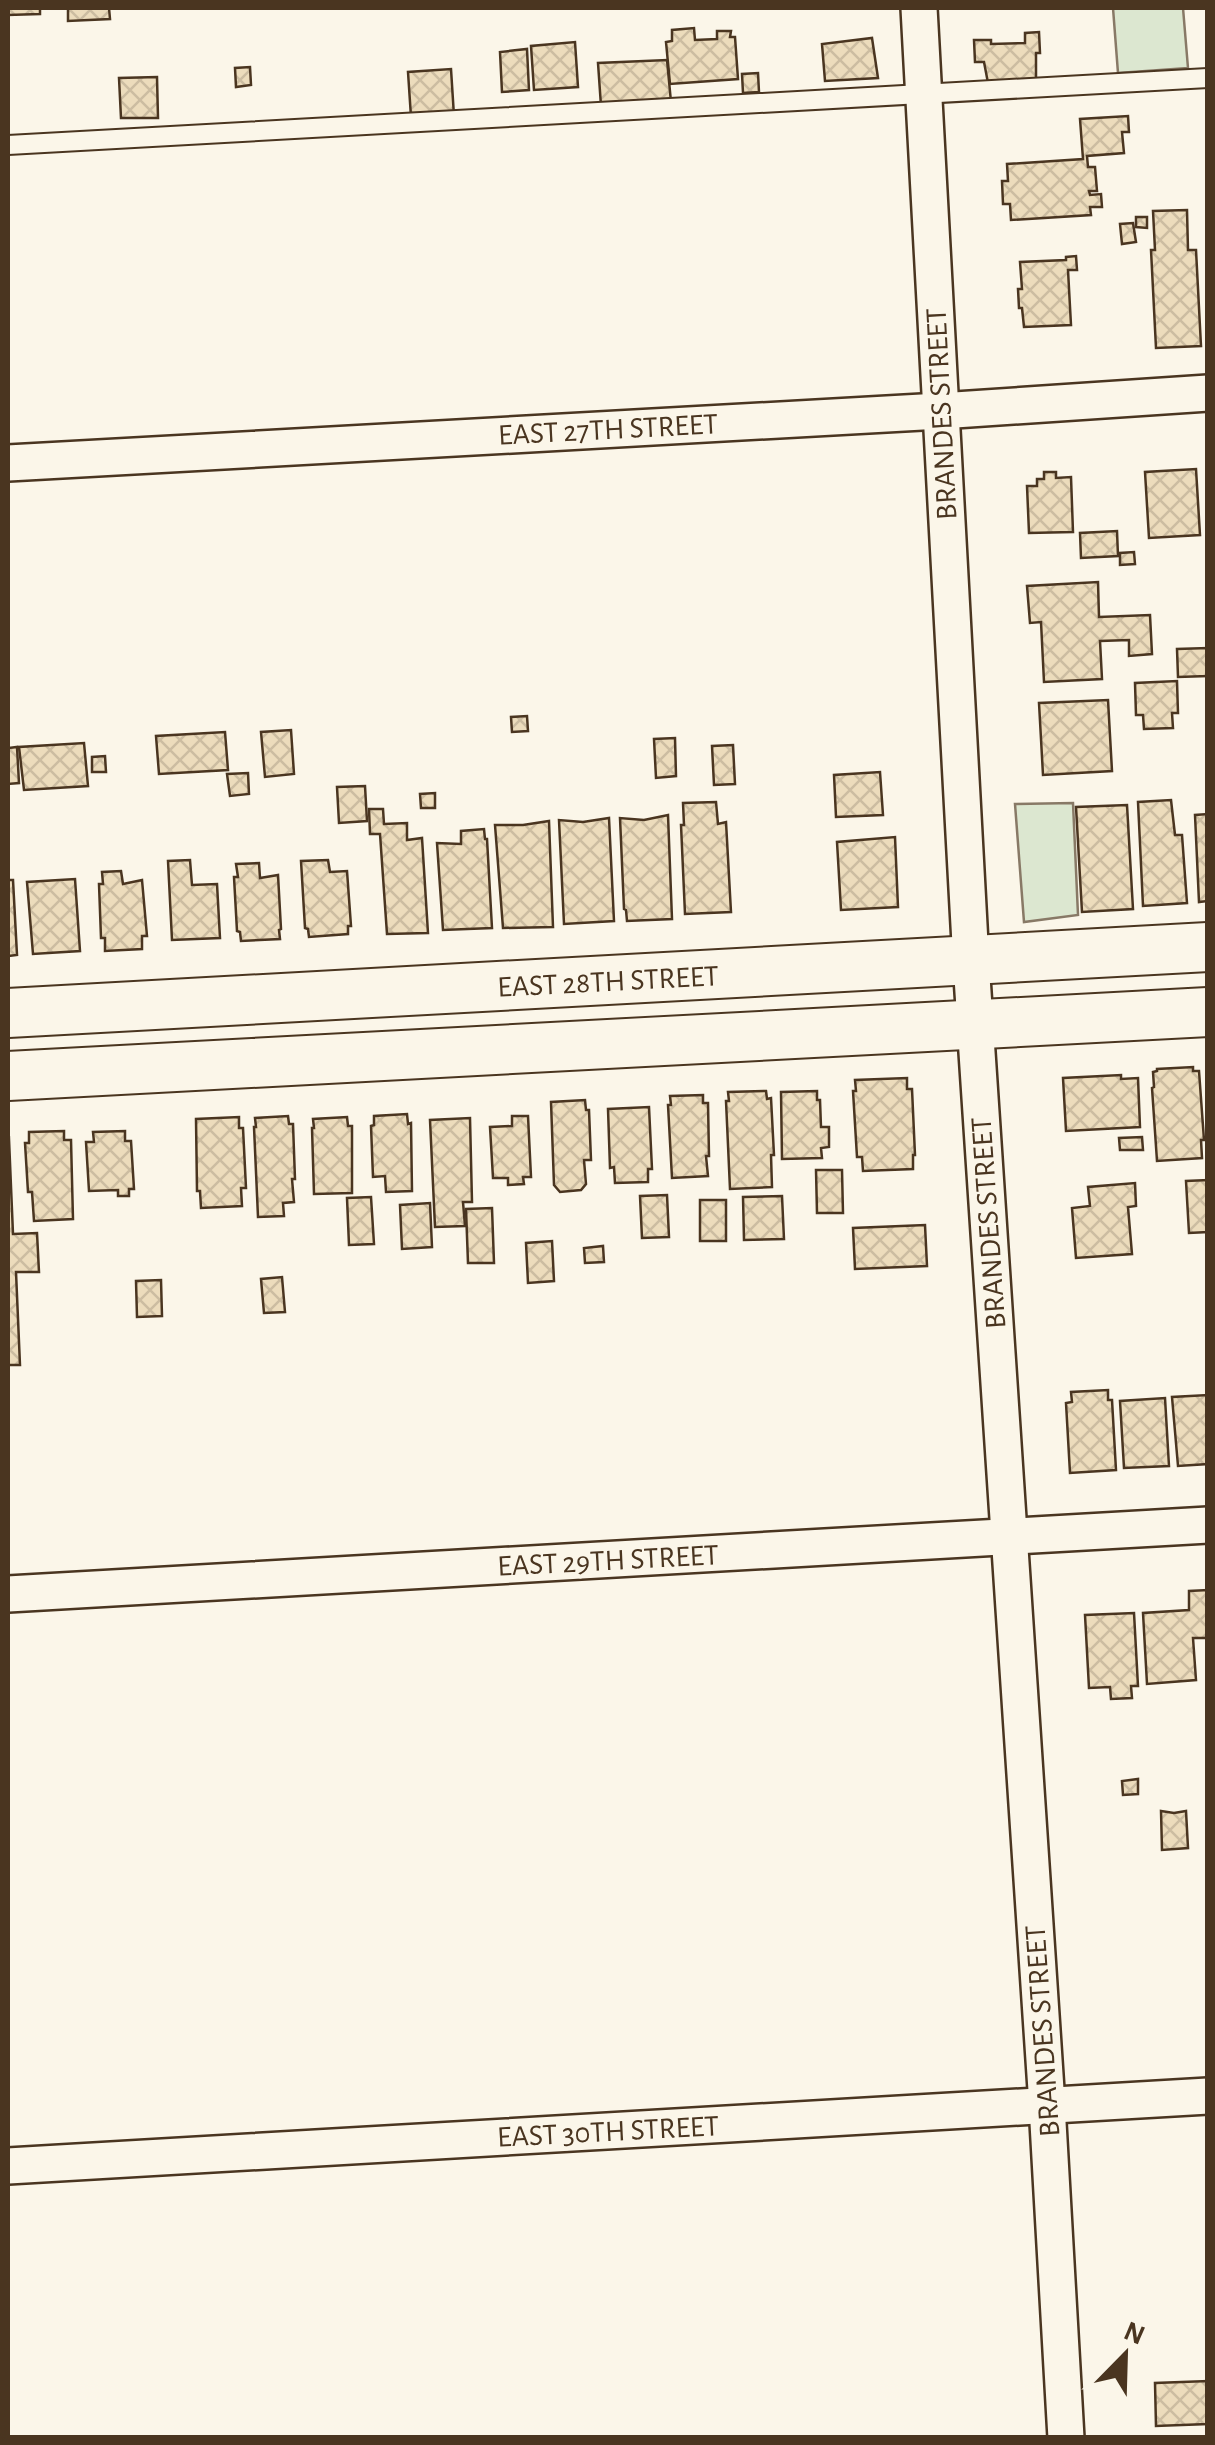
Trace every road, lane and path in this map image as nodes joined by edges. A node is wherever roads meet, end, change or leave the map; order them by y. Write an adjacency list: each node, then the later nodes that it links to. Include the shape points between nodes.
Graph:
1 (920, 8): 3 (street, BRANDES STREET)
2 (1208, 78): 3 (lane)
3 (926, 95): 4 (lane); 6 (street, BRANDES STREET)
4 (8, 145)
5 (1208, 393): 6 (street, EAST 27TH STREET)
6 (940, 410): 7 (street, EAST 27TH STREET); 9 (street, BRANDES STREET)
7 (8, 464)
8 (1208, 947): 9 (street, EAST 28TH STREET)
9 (971, 962): 11 (street, EAST 28TH STREET); 12 (street, BRANDES STREET)
10 (1208, 1012): 12 (street)
11 (8, 1013)
12 (976, 1026): 13 (street); 15 (street, BRANDES STREET)
13 (8, 1076)
14 (1208, 1525): 15 (street, EAST 29TH STREET)
15 (1009, 1538): 16 (street, EAST 29TH STREET); 18 (street, BRANDES STREET)
16 (8, 1594)
17 (1208, 2096): 18 (street, EAST 30TH STREET)
18 (1048, 2105): 19 (street, EAST 30TH STREET); 20 (street, BRANDES STREET)
19 (8, 2166)
20 (1066, 2438)

